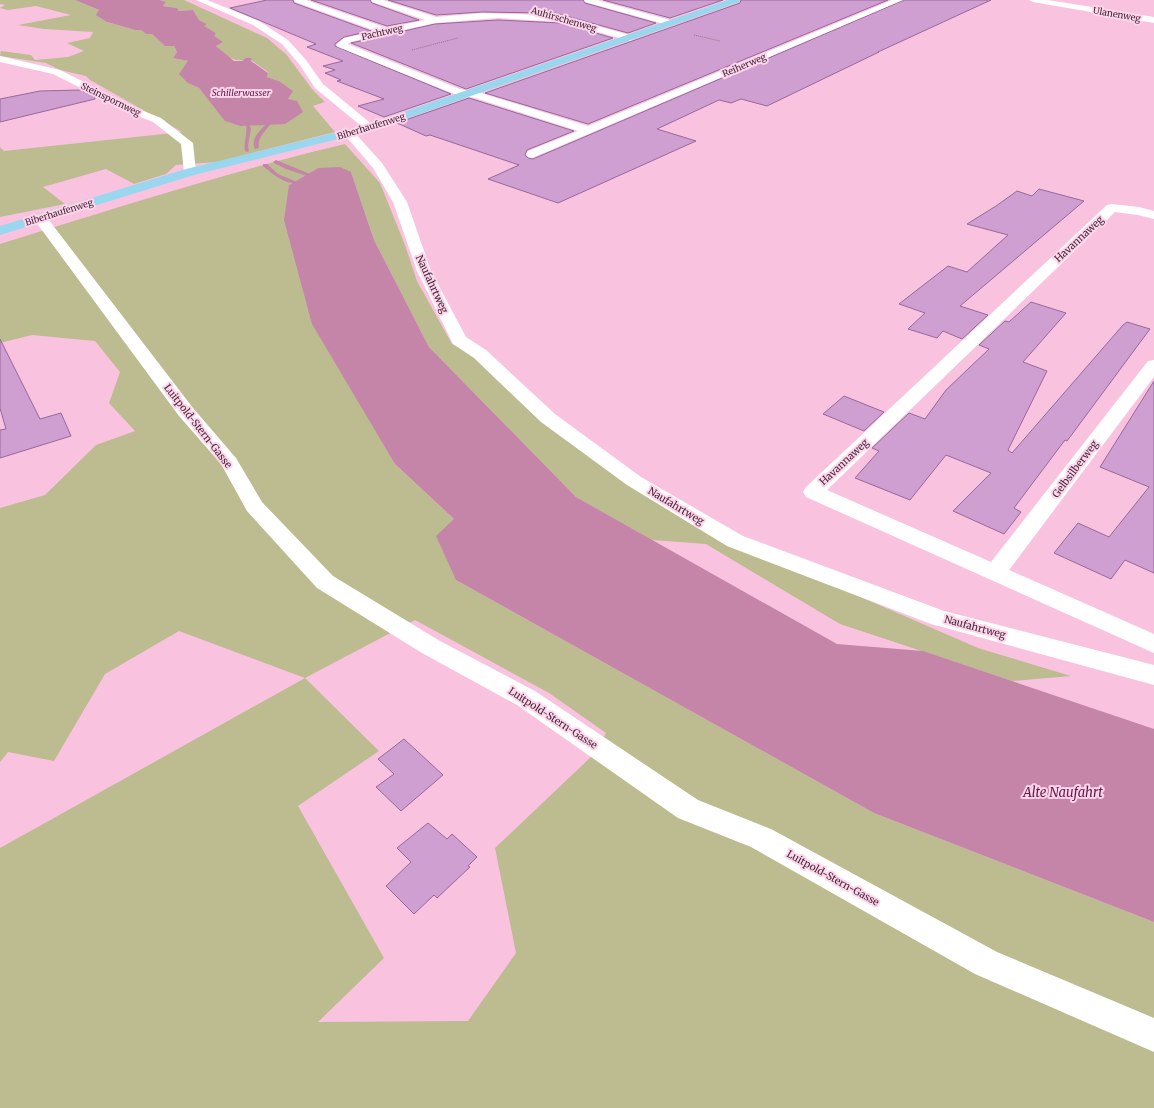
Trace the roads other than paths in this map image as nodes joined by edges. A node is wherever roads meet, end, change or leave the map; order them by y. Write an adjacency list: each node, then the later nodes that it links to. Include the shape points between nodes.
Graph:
1 (200, 0): 17 (street, via 256,23 285,42 303,62 319,86)
2 (298, 0): 13 (street)
3 (375, 0): 10 (street)
4 (588, 0): 12 (street)
5 (735, 0): 12 (main road, Biberhaufenweg)
6 (899, 0): 18 (street, Reiherweg)
7 (1033, 0): 11 (street, Ulanenweg)
8 (519, 6): 9 (street, Auhirschenweg)
9 (561, 19): 10 (street, Pachtweg, via 497,15); 14 (street, Auhirschenweg)
10 (435, 20): 13 (street, Pachtweg)
11 (1154, 20)
12 (671, 23): 14 (main road, Biberhaufenweg)
13 (386, 31): 16 (street, Pachtweg, via 347,40 341,45)
14 (630, 38): 16 (main road, Biberhaufenweg)
15 (0, 59): 21 (street, Steinspornweg, via 56,72 157,120 187,143)
16 (468, 94): 17 (main road, Biberhaufenweg); 18 (street)
17 (370, 128): 19 (main road, Biberhaufenweg)
18 (588, 130): 20 (street, Reiherweg)
19 (350, 134): 21 (main road, Biberhaufenweg); 28 (street, Naufahrtweg, via 378,166 400,202 424,271 459,340 480,354 548,418 634,480 735,541 939,618)
20 (532, 154)
21 (190, 172): 23 (main road, Biberhaufenweg)
22 (1154, 215): 26 (street, Havannaweg, via 1112,208 812,492)
23 (40, 218): 24 (main road, Biberhaufenweg); 29 (street, Luitpold-Stern-Gasse, via 186,412 229,462 254,506 325,582 431,647 526,698 688,809 761,838 986,963)
24 (0, 232)
25 (1154, 365): 26 (street, Gelbsilberweg)
26 (996, 573): 27 (street, Havannaweg)
27 (1154, 644)
28 (1154, 675)
29 (1154, 1036)

